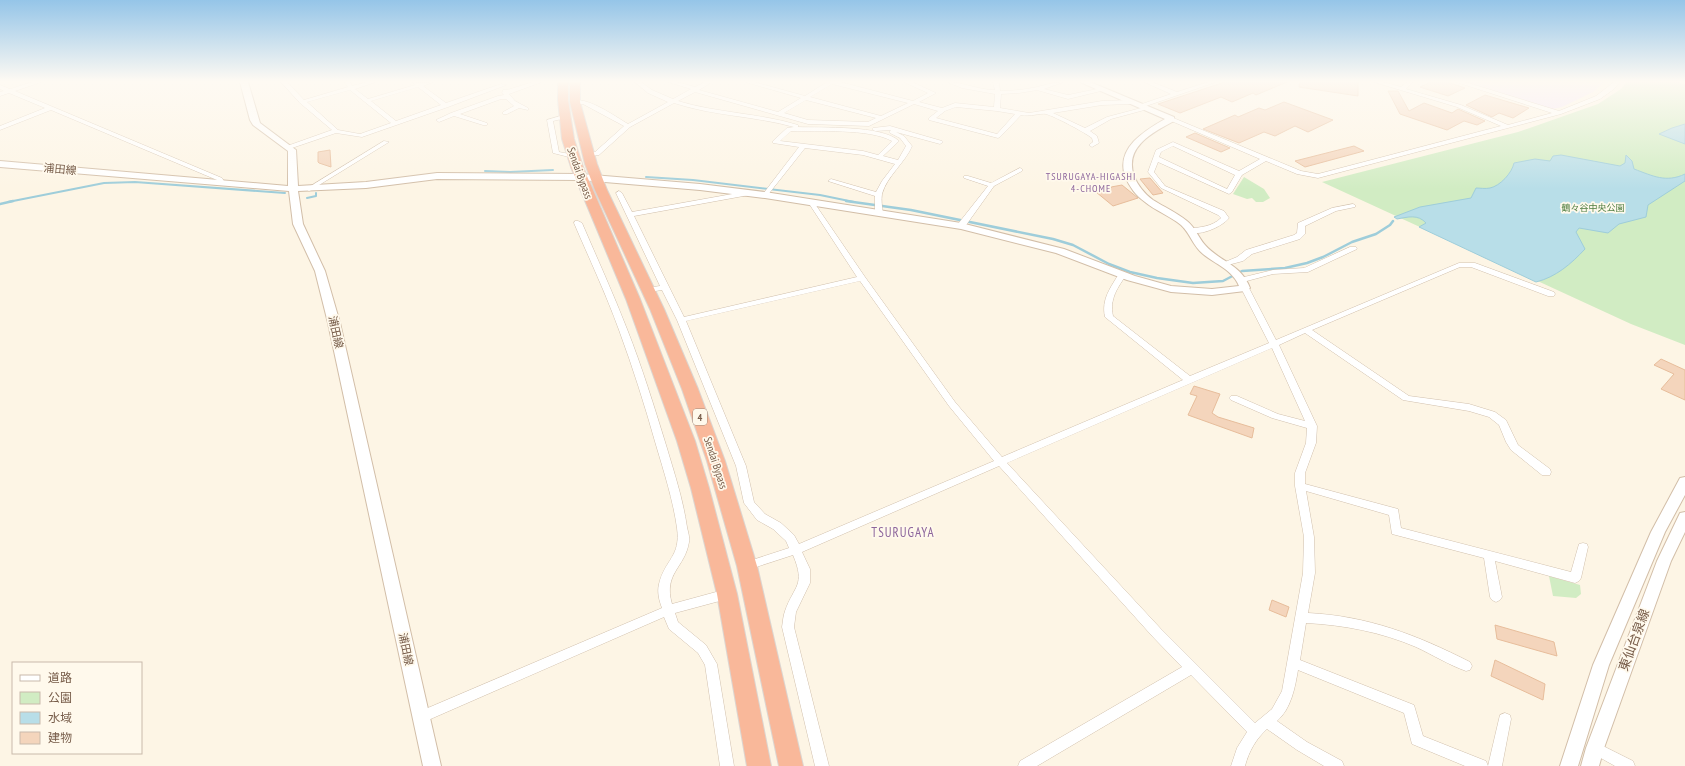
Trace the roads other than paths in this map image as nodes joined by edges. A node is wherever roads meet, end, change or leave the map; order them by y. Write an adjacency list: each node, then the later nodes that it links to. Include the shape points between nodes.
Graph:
1 (564, 117): 39 (highway, Sendai Bypass / 4, via 568,138)
2 (26, 118): 30 (street)
3 (74, 118): 50 (street, via 220,179)
4 (253, 118): 38 (street, via 257,125)
5 (320, 118): 32 (street)
6 (387, 118): 27 (street)
7 (413, 118): 27 (street)
8 (444, 118): 25 (street)
9 (468, 118): 26 (street)
10 (561, 118): 39 (street, via 550,120 556,153)
11 (577, 118): 39 (highway, Sendai Bypass / 4)
12 (613, 118): 28 (street)
13 (643, 118): 28 (street)
14 (761, 118): 31 (street, via 796,126)
15 (793, 118): 16 (street, via 808,122 869,124)
16 (881, 118)
17 (933, 118): 18 (street, via 931,119 998,136)
18 (1015, 118)
19 (1058, 118): 33 (street)
20 (1110, 118): 33 (street)
21 (1168, 118): 24 (street)
22 (1486, 118): 29 (street)
23 (1542, 118): 29 (street)
24 (1171, 119): 42 (street); 64 (street, via 1139,139 1126,167 1140,193 1152,204 1185,224)
25 (439, 120)
26 (484, 122)
27 (395, 124): 32 (street, via 360,136)
28 (628, 126): 39 (street, via 597,154)
29 (1508, 127): 42 (street, via 1318,176 1299,173)
30 (0, 128)
31 (885, 130): 35 (street, via 890,128); 43 (street, via 902,138 908,146)
32 (336, 131): 38 (street)
33 (1085, 131): 36 (street, via 1095,137 1096,143)
34 (386, 142): 53 (street)
35 (940, 142)
36 (1092, 145)
37 (803, 146): 40 (street); 40 (street, via 775,142 788,129 875,133 896,142); 54 (street)
38 (289, 147): 52 (street, via 293,157)
39 (581, 156): 48 (highway, Sendai Bypass / 4)
40 (879, 157): 43 (street)
41 (1155, 158): 46 (street, via 1158,151 1173,144); 46 (street, via 1228,192); 64 (street, via 1151,172 1163,187 1221,213 1225,218 1221,223)
42 (1265, 159): 46 (street)
43 (900, 163): 57 (street)
44 (0, 164): 50 (street, 浦田線)
45 (1020, 170): 51 (street)
46 (1239, 174)
47 (966, 177): 51 (street)
48 (589, 178): 53 (street, via 437,176); 56 (street); 71 (highway, Sendai Bypass / 4, via 601,190); 88 (highway, Sendai Bypass / 4, via 686,441)
49 (831, 181): 57 (street)
50 (222, 184): 52 (street, 浦田線)
51 (992, 185): 62 (street)
52 (293, 189): 53 (street); 95 (street, 浦田線, via 298,224 320,271 334,323)
53 (309, 189)
54 (768, 190): 56 (street); 58 (street)
55 (619, 193): 61 (street)
56 (749, 193): 61 (street)
57 (879, 194): 60 (street)
58 (810, 202): 60 (street); 68 (street)
59 (1354, 206): 66 (street, via 1334,209 1301,225 1301,234 1297,237 1249,252 1240,259)
60 (879, 208): 62 (street)
61 (630, 214): 70 (street)
62 (963, 222): 67 (street, via 1060,251)
63 (578, 223): 90 (street, via 624,329 645,391 682,526 684,541 680,555 668,572 664,585)
64 (1191, 231): 66 (street, via 1204,250)
65 (1353, 249): 69 (street, via 1305,270 1273,272)
66 (1224, 264): 69 (street)
67 (1123, 274): 69 (street, via 1152,285 1192,292 1212,292); 76 (street, via 1108,299 1106,310 1109,317)
68 (862, 278): 73 (street); 79 (street, via 952,404)
69 (1240, 279): 75 (street)
70 (666, 287): 71 (street); 73 (street)
71 (649, 290): 87 (highway, Sendai Bypass / 4, via 690,389)
72 (1551, 294): 74 (street, via 1472,265 1459,265)
73 (681, 320): 85 (street, via 741,466 749,503 761,517 777,526 790,538)
74 (1306, 330): 75 (street); 80 (street, via 1406,398 1492,414 1502,421 1512,446)
75 (1274, 344): 76 (street); 78 (street)
76 (1189, 380): 79 (street)
77 (1234, 398): 78 (street, via 1275,416)
78 (1312, 426): 82 (street, via 1311,443 1300,472)
79 (1000, 461): 85 (street); 94 (street)
80 (1546, 472)
81 (1685, 482): 110 (street, via 1658,532 1601,666)
82 (1300, 486): 86 (street, via 1394,512 1396,531); 91 (street, via 1309,537 1309,573)
83 (1685, 517): 99 (street, 東仙台泉線, via 1664,561)
84 (1584, 547): 86 (street, via 1575,578)
85 (796, 550): 87 (street); 104 (street, via 804,569 804,583 790,612 788,627)
86 (1489, 556): 89 (street)
87 (747, 566): 103 (highway, Sendai Bypass / 4)
88 (727, 594): 90 (street); 102 (highway, Sendai Bypass / 4)
89 (1496, 597)
90 (668, 610): 95 (street); 101 (street, via 673,625 702,649 711,664)
91 (1301, 618): 92 (street); 93 (street, via 1337,620 1395,633)
92 (1293, 663): 97 (street, via 1288,692 1276,713); 108 (street, via 1410,709 1417,740)
93 (1466, 666)
94 (1191, 668): 98 (street); 105 (street)
95 (421, 717): 100 (street, 浦田線)
96 (1505, 719): 109 (street)
97 (1267, 721): 98 (street); 107 (street, via 1302,746)
98 (1255, 731): 106 (street, via 1242,752)
99 (1595, 748): 111 (street, 東仙台泉線); 112 (street)
100 (432, 766)
101 (727, 766)
102 (759, 766)
103 (791, 766)
104 (822, 766)
105 (1026, 766)
106 (1238, 766)
107 (1337, 766)
108 (1481, 766)
109 (1495, 766)
110 (1569, 766)
111 (1590, 766)
112 (1628, 766)

